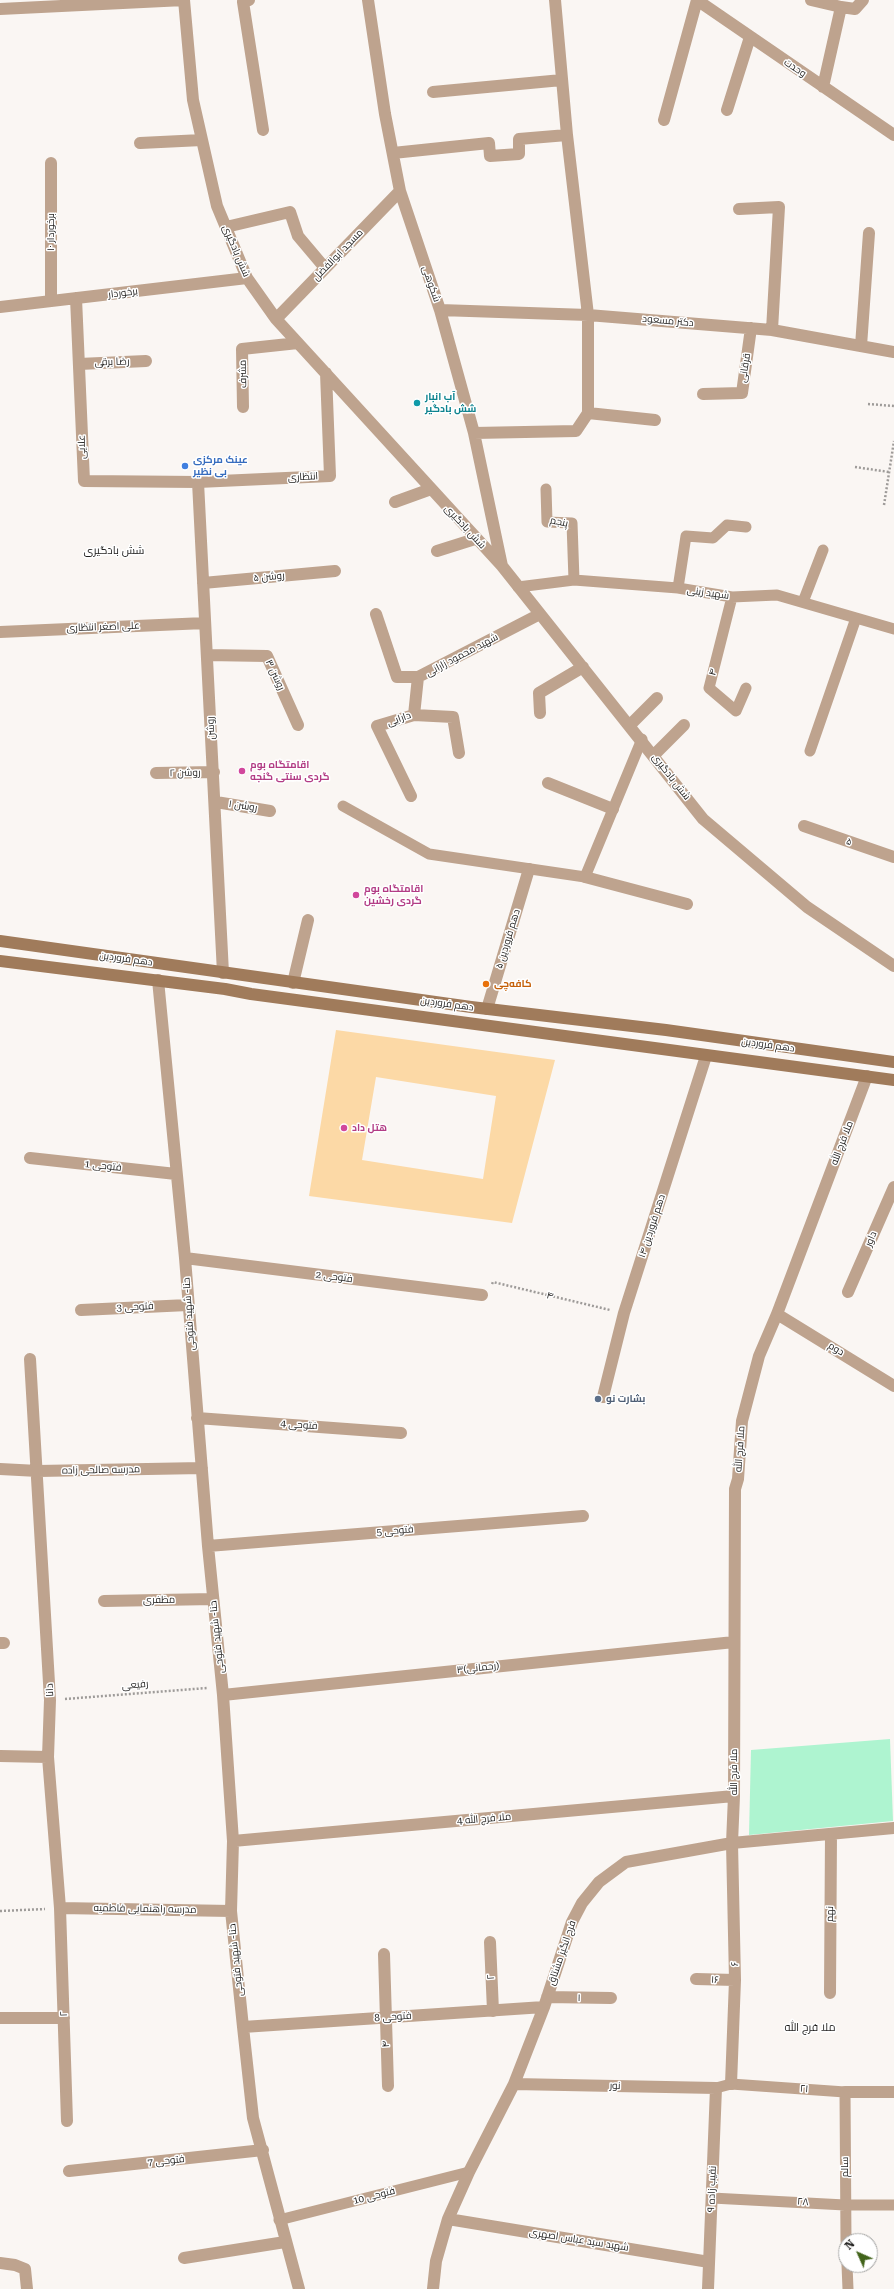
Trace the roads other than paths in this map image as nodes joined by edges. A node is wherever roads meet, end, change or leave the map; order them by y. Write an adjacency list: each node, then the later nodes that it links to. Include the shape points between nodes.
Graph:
1 (184, 0): 8 (street); 19 (street, شش بادگیری, via 193,100)
2 (249, 0): 16 (street, via 243,2)
3 (368, 0): 21 (street, شکوهی)
4 (555, 0): 11 (street)
5 (697, 0): 10 (street, وحدت); 15 (street)
6 (811, 0): 9 (street)
7 (863, 0): 9 (street, via 855,9)
8 (5, 6)
9 (841, 7): 12 (street)
10 (750, 37): 12 (street, وحدت); 14 (street)
11 (562, 80): 13 (street); 18 (street)
12 (823, 87): 17 (street, وحدت)
13 (433, 92)
14 (727, 110)
15 (664, 120)
16 (263, 130)
17 (894, 135)
18 (567, 136): 21 (street, via 518,139 519,154 490,156 489,143); 33 (street)
19 (202, 140): 20 (street); 25 (street, شش بادگیری, via 217,206)
20 (140, 143)
21 (393, 153): 23 (street, شکوهی)
22 (50, 163): 30 (street, برخوردار ۱۰)
23 (400, 191): 27 (street, مسجد ابوالفضل); 32 (street, شکوهی)
24 (739, 209): 36 (street, via 779,207)
25 (226, 226): 27 (street, via 290,212 298,236); 28 (street, شش بادگیری)
26 (869, 233): 38 (street)
27 (325, 268): 34 (street, مسجد ابوالفضل)
28 (247, 278): 29 (street, برخوردار); 34 (street, شش بادگیری)
29 (76, 298): 30 (street, برخوردار); 41 (street, علایی)
30 (51, 301): 31 (street, برخوردار)
31 (0, 307)
32 (440, 310): 33 (street, دکتر مسعود); 47 (street, شکوهی)
33 (588, 315): 35 (street, دکتر مسعود); 45 (street)
34 (276, 319): 37 (street, شش بادگیری)
35 (751, 328): 36 (street, دکتر مسعود); 43 (street, قرقانی, via 742,392)
36 (772, 330): 38 (street, دکتر مسعود)
37 (298, 343): 42 (street, شش بادگیری); 44 (street, مشرف, via 242,349)
38 (860, 346): 39 (street, دکتر مسعود)
39 (894, 352)
40 (146, 361): 41 (street, رضا برقی)
41 (79, 364): 48 (street, علایی, via 84,481)
42 (326, 373): 48 (street, انتظاری, via 330,476); 49 (street, شش بادگیری)
43 (703, 394)
44 (244, 407)
45 (588, 413): 46 (street); 47 (street, via 576,431)
46 (655, 420)
47 (474, 433): 56 (street, شکوهی)
48 (198, 482): 59 (street, روشن)
49 (431, 489): 51 (street); 53 (street, شش بادگیری)
50 (546, 489): 58 (lane, پنجم, via 547,522 572,523)
51 (395, 502)
52 (746, 527): 61 (lane, via 728,525 713,538 686,536)
53 (475, 539): 55 (street); 56 (street, شش بادگیری)
54 (823, 550): 63 (lane)
55 (437, 551)
56 (502, 566): 60 (street, شش بادگیری)
57 (335, 571): 59 (street, روشن ۵)
58 (574, 580): 60 (lane, شهید زینی); 61 (lane, شهید زینی)
59 (203, 583): 67 (street, روشن)
60 (518, 587): 65 (street, شش بادگیری)
61 (678, 588): 62 (lane, شهید زینی)
62 (732, 597): 63 (lane, شهید زینی, via 777,595); 73 (lane, ۴, via 709,688 736,711)
63 (803, 602): 66 (lane, شهید زینی)
64 (376, 614): 72 (street, شهید محمود زارانی, via 397,677)
65 (540, 614): 71 (street, شش بادگیری); 72 (street, شهید محمود زارانی)
66 (856, 618): 68 (lane, شهید زینی); 81 (lane)
67 (205, 623): 69 (street, علی اصغر انتظاری); 70 (street, روشن)
68 (894, 629)
69 (0, 632)
70 (207, 655): 77 (street, روشن ۳, via 267,656); 84 (street, روشن)
71 (583, 667): 75 (street, via 539,693); 78 (street, شش بادگیری)
72 (418, 677): 76 (street, دارایی)
73 (746, 688)
74 (657, 698): 78 (street)
75 (540, 713)
76 (414, 715): 82 (street, via 453,717); 87 (street, دارایی, via 377,726)
77 (298, 725)
78 (630, 725): 80 (street, شش بادگیری)
79 (684, 725): 83 (street)
80 (642, 739): 83 (street, شش بادگیری); 90 (lane)
81 (810, 751)
82 (458, 753)
83 (654, 756): 100 (street, شش بادگیری, via 703,819 807,906)
84 (214, 772): 85 (street, روشن ۲); 88 (street, روشن)
85 (156, 773)
86 (548, 784): 90 (street)
87 (411, 796)
88 (216, 802): 91 (street, روشن ۱); 101 (street, روشن)
89 (343, 806): 94 (lane, via 429,854)
90 (613, 809): 95 (lane)
91 (270, 811)
92 (804, 826): 93 (street, ۵)
93 (894, 857)
94 (529, 869): 95 (lane); 104 (street, دهم فروردین ۵)
95 (585, 877): 96 (street)
96 (687, 904)
97 (308, 920): 103 (street)
98 (0, 941): 101 (main road, دهم فروردین)
99 (0, 961): 102 (main road, دهم فروردین)
100 (894, 966)
101 (223, 973): 103 (main road, دهم فروردین)
102 (158, 980): 105 (main road, دهم فروردین); 110 (street, حنا- شهید فتوحی)
103 (293, 983): 104 (main road, دهم فروردین)
104 (487, 1009): 106 (main road, دهم فروردین, via 674,1031)
105 (706, 1056): 107 (main road, دهم فروردین); 120 (street, دهم فروردین ۱۴, via 624,1314)
106 (894, 1062)
107 (867, 1076): 108 (main road, دهم فروردین); 117 (street, ملا فرج الله)
108 (894, 1080)
109 (30, 1158): 110 (street, فتوحی 1)
110 (176, 1174): 112 (street, حنا- شهید فتوحی)
111 (894, 1186): 113 (street, داور)
112 (185, 1258): 114 (street, فتوحی 2); 115 (street, حنا- شهید فتوحی)
113 (848, 1292)
114 (482, 1295)
115 (188, 1304): 116 (street, فتوحی 3); 121 (street, حنا- شهید فتوحی)
116 (81, 1310)
117 (777, 1314): 119 (street, دوم); 130 (street, ملا فرج الله, via 759,1356 742,1421 735,1489)
118 (30, 1359): 125 (street, دانا)
119 (894, 1386)
120 (603, 1397)
121 (197, 1418): 122 (street, فتوحی 4); 123 (street, حنا- شهید فتوحی)
122 (400, 1433)
123 (202, 1468): 125 (street, مدرسه صالحی زاده); 127 (street, حنا- شهید فتوحی)
124 (0, 1469): 125 (street, مدرسه صالحی زاده)
125 (38, 1471): 133 (street, دانا, via 50,1700)
126 (583, 1516): 127 (street, فتوحی 5)
127 (208, 1546): 128 (street, حنا- شهید فتوحی)
128 (213, 1599): 129 (street, مظفری); 131 (street, حنا- شهید فتوحی)
129 (104, 1601)
130 (734, 1642): 131 (street, ۳(رحمانی)); 134 (street, ملا فرج الله)
131 (222, 1690): 137 (street, حنا- شهید فتوحی)
132 (0, 1756): 133 (street)
133 (48, 1757): 139 (street, دانا)
134 (734, 1796): 137 (street, 4 ملا فرج الله); 138 (street, ملا فرج الله)
135 (894, 1828): 136 (street, فرح انگیز مشتاق)
136 (831, 1834): 138 (street, فرح انگیز مشتاق); 145 (street, نهم)
137 (233, 1841): 140 (street, حنا- شهید فتوحی)
138 (732, 1843): 144 (street, ۶); 147 (street, فرح انگیز مشتاق, via 626,1862 599,1882 582,1903 572,1922)
139 (60, 1908): 140 (street, مدرسه راهنمایی فاطمیه); 150 (street, ۲)
140 (231, 1910): 152 (street, حنا- شهید فتوحی)
141 (490, 1942): 148 (street, ۲)
142 (384, 1954): 151 (street, ۴)
143 (696, 1979): 144 (street, ۱۶)
144 (735, 1980): 154 (street, ۶)
145 (830, 1993)
146 (611, 1998): 147 (street, ۱)
147 (545, 2002): 148 (street, فتوحی 8); 153 (street, فرح انگیز مشتاق)
148 (493, 2011): 151 (street, فتوحی 8)
149 (0, 2018): 150 (street)
150 (64, 2018): 159 (street, ۲)
151 (385, 2018): 152 (street, فتوحی 8); 155 (street, ۴)
152 (243, 2027): 160 (street, حنا- شهید فتوحی, via 253,2118)
153 (514, 2084): 156 (street, نور); 162 (street, فرح انگیز مشتاق)
154 (732, 2084): 156 (lane, ۲۱); 157 (lane, ۲۱)
155 (388, 2086)
156 (716, 2088): 163 (street, نقیب زاده ۹)
157 (845, 2092): 158 (street, ۲۱); 164 (lane, سالم)
158 (894, 2092)
159 (67, 2121)
160 (263, 2150): 161 (street, فتوحی 7); 167 (street, حنا- شهید فتوحی)
161 (68, 2171)
162 (469, 2172): 166 (street, فرح انگیز مشتاق); 167 (lane, فتوحی 10)
163 (712, 2198): 164 (lane, ۲۸); 171 (street, نقیب زاده ۹)
164 (845, 2205): 165 (lane, ۲۸); 168 (lane, سالم)
165 (894, 2205)
166 (448, 2219): 171 (street, شهید سید عباس اصهری); 176 (street, فرح انگیز مشتاق, via 436,2261)
167 (279, 2220): 169 (street, حنا- شهید فتوحی)
168 (846, 2233)
169 (285, 2242): 170 (street); 175 (street, حنا- شهید فتوحی)
170 (184, 2258)
171 (709, 2262): 177 (street, نقیب زاده ۹)
172 (0, 2263): 174 (street, via 15,2264 25,2269)
173 (847, 2273): 178 (lane)
174 (27, 2289)
175 (299, 2289)
176 (433, 2289)
177 (708, 2289)
178 (848, 2289)

